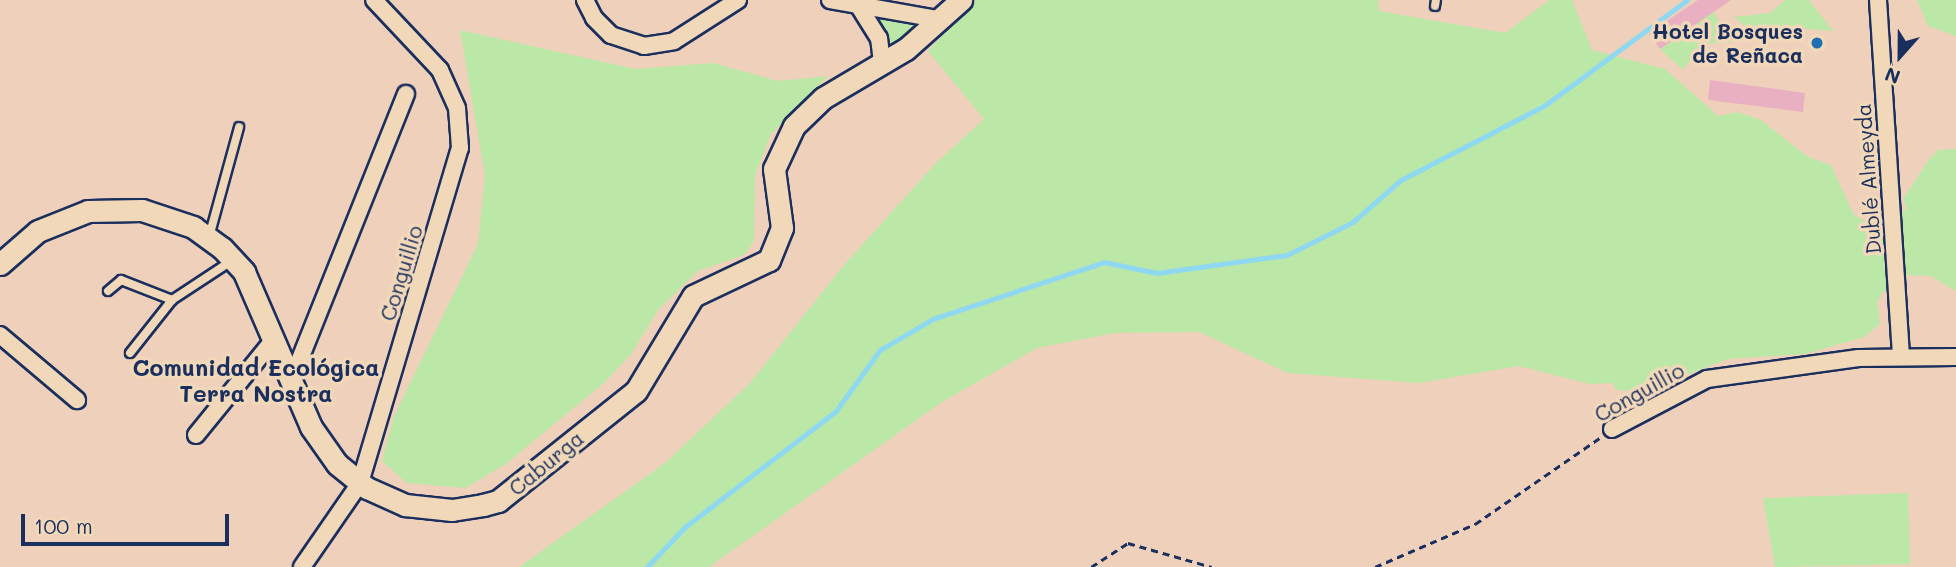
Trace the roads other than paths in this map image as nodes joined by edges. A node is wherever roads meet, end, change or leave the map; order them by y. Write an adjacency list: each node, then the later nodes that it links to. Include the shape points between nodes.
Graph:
1 (374, 0): 26 (street, Conguillio, via 408,32 447,83 457,108 460,148)
2 (585, 0): 3 (street, via 611,35 644,46 674,41)
3 (738, 0)
4 (830, 0): 7 (street)
5 (961, 0): 8 (street)
6 (1878, 0): 20 (street, Dublé Almeyda)
7 (858, 5): 8 (street); 9 (street, via 879,38)
8 (942, 20): 9 (street)
9 (882, 62): 26 (street, Caburga, via 823,98 794,126 774,169 783,210 775,253 757,268 693,296 636,391 498,501 468,509 428,509 390,499)
10 (406, 94): 22 (street)
11 (239, 127): 12 (lane)
12 (208, 237): 13 (street, Caburga); 14 (street, Caburga, via 160,214 106,209 54,222 23,241)
13 (233, 259): 16 (lane); 18 (street, Caburga, via 262,306)
14 (0, 264)
15 (108, 291): 16 (lane, via 121,280)
16 (173, 300): 19 (lane)
17 (0, 335): 23 (street)
18 (275, 338): 22 (street, Caburga); 25 (street)
19 (130, 353)
20 (1901, 356): 21 (street, Conguillio); 24 (street, Conguillio, via 1707,379)
21 (1956, 357)
22 (292, 379): 26 (street, Caburga, via 319,440)
23 (77, 400)
24 (1612, 429)
25 (196, 435)
26 (360, 483): 27 (street, Conguillio)
27 (302, 567)

